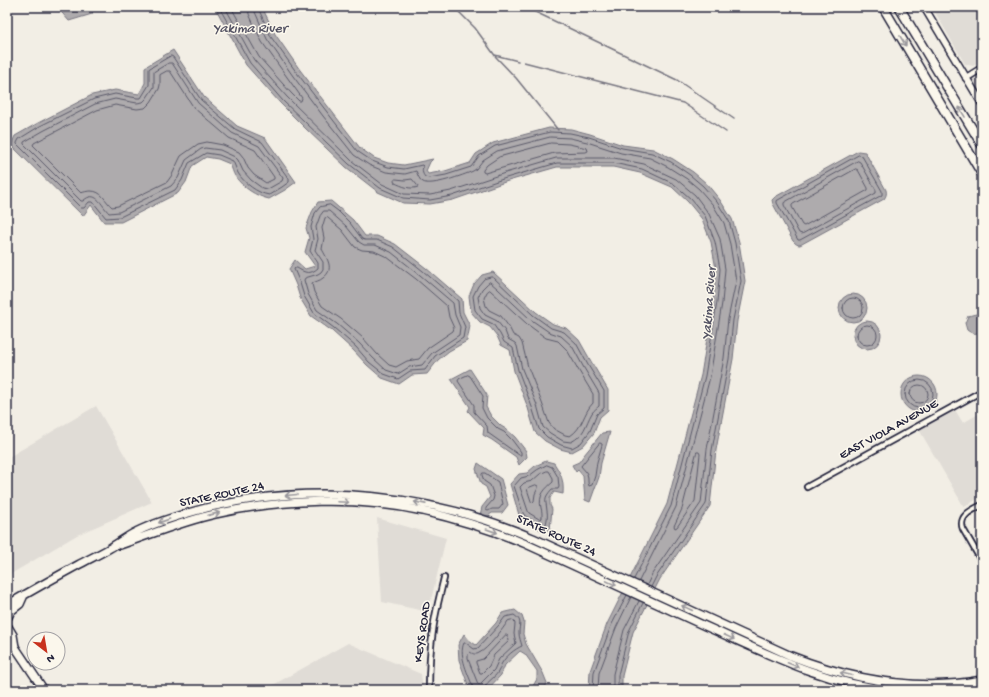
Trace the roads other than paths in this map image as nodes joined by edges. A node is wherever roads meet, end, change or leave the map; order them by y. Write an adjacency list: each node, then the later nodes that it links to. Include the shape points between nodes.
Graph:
1 (883, 7): 8 (highway, one-way to 8)
2 (899, 7): 7 (highway, one-way to 2)
3 (924, 7): 5 (street)
4 (982, 68): 5 (street)
5 (966, 78): 6 (street)
6 (982, 104)
7 (982, 145)
8 (982, 174)
9 (982, 391): 10 (street, EAST VIOLA AVENUE)
10 (807, 487)
11 (982, 505): 13 (street, via 968,512 961,525)
12 (111, 548): 15 (main road, STATE ROUTE 24); 19 (main road, STATE ROUTE 24, one-way to 12, via 933,685 890,683 811,664 497,524 415,502 376,496 308,494 224,504 179,516 136,532); 23 (main road, STATE ROUTE 24, one-way to 23, via 173,525 214,514 290,502 336,501 422,511 497,532 526,544 790,664 838,681)
13 (982, 562)
14 (444, 578): 22 (street, KEYS ROAD, via 433,631)
15 (24, 595): 16 (main road, STATE ROUTE 24); 18 (main road, via 7,619)
16 (7, 605)
17 (7, 635): 18 (main road)
18 (16, 647): 21 (main road)
19 (982, 680)
20 (982, 688): 24 (main road)
21 (44, 690)
22 (429, 690)
23 (890, 690)
24 (968, 690)

